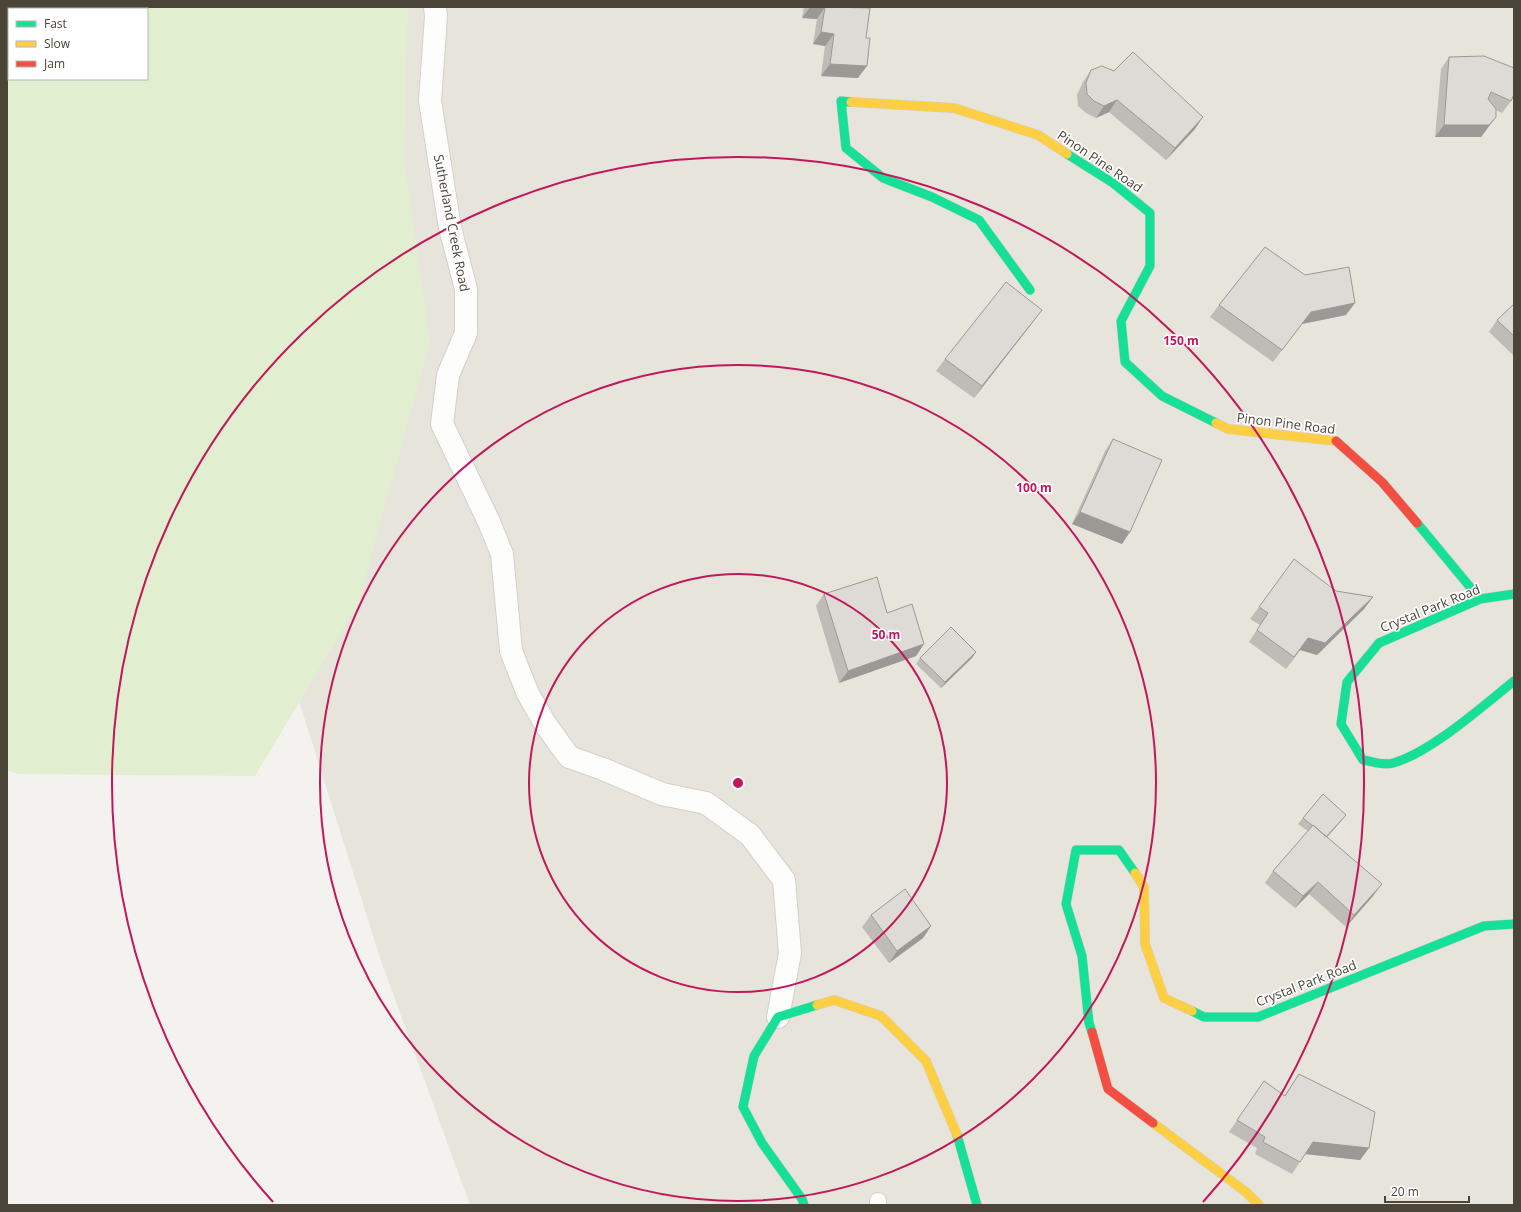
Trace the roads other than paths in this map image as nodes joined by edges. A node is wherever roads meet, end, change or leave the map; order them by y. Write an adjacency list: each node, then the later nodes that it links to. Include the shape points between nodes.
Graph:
1 (435, 7): 7 (street, Sutherland Creek Road, via 430,101 450,228 466,289 466,333 448,375 442,424 502,554 511,651 528,694 569,757 603,768 662,794 706,803 750,835 784,880 790,954)
2 (1030, 290): 4 (street, Pinon Pine Road, via 979,220 932,197 883,178 846,148 841,102 954,108 1038,135 1113,183 1150,213 1150,266 1121,321 1125,362 1162,396 1228,429 1338,441 1382,482)
3 (1514, 594): 4 (street, Crystal Park Road)
4 (1480, 599): 5 (street, Crystal Park Road, via 1379,643 1348,682 1341,724 1363,760 1392,764 1423,749)
5 (1514, 681)
6 (1514, 924): 10 (street, Crystal Park Road, via 1484,926 1258,1017 1204,1017 1164,998 1145,944 1144,887 1119,850 1076,850 1066,904 1082,956 1089,1023 1108,1089 1246,1192)
7 (778, 1016): 8 (street, via 754,1056 743,1106 762,1143); 9 (street, via 834,1000 881,1016 926,1061 958,1137)
8 (804, 1205)
9 (977, 1205)
10 (1259, 1205)

